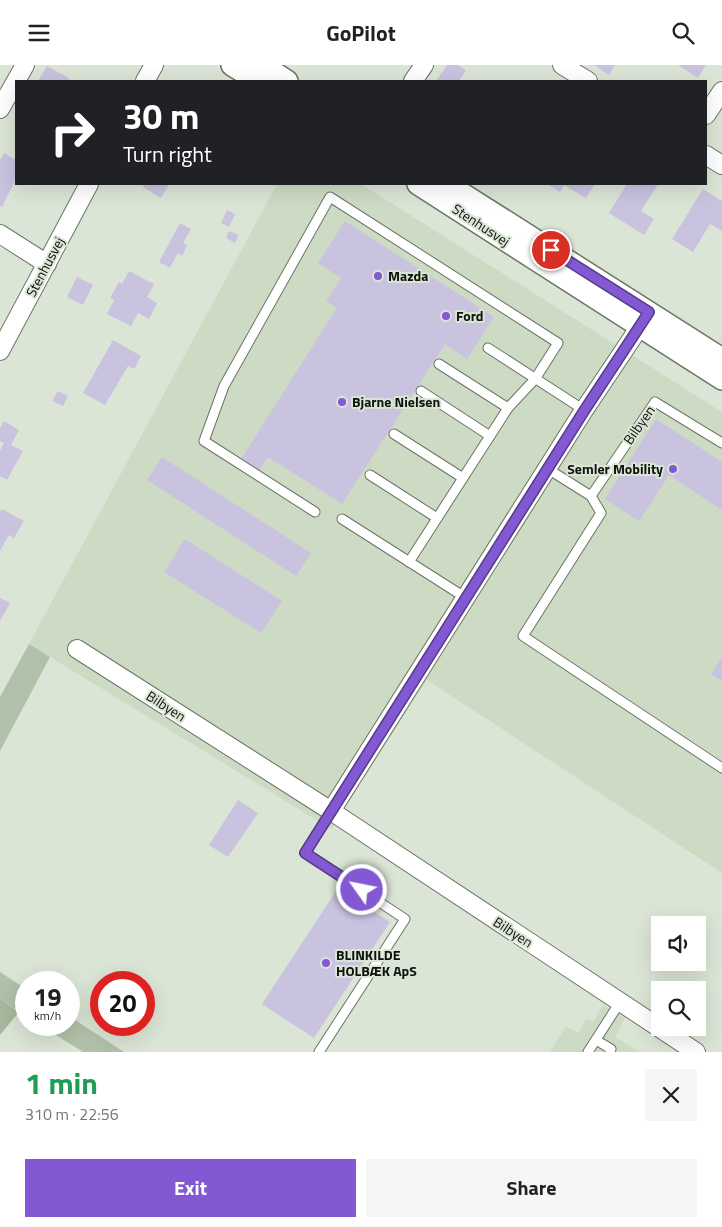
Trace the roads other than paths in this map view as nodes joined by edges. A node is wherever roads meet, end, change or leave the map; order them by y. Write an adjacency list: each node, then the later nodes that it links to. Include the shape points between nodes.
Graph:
1 (24, 65): 7 (street)
2 (154, 65): 8 (street)
3 (232, 65): 9 (street)
4 (262, 65): 10 (street)
5 (424, 65): 11 (street)
6 (562, 65): 12 (street)
7 (16, 80)
8 (145, 80)
9 (256, 80)
10 (285, 80)
11 (415, 80)
12 (586, 80)
13 (15, 82): 15 (street)
14 (722, 91): 16 (street)
15 (0, 109)
16 (707, 114)
17 (707, 156): 18 (street)
18 (722, 165)
19 (89, 185): 23 (street, Stenhusvej)
20 (420, 185): 24 (street, Stenhusvej)
21 (448, 185): 24 (street, Stenhusvej)
22 (0, 234): 23 (street)
23 (47, 264): 26 (street, Stenhusvej)
24 (644, 319): 27 (street, Stenhusvej); 30 (street, Stenhusvej); 33 (street)
25 (488, 349): 29 (lane)
26 (0, 351)
27 (722, 359)
28 (439, 364): 32 (lane)
29 (535, 379): 32 (lane); 33 (lane); 41 (lane, via 558,343 330,197 224,386 204,441)
30 (722, 379)
31 (421, 391): 35 (lane)
32 (508, 408): 35 (lane)
33 (584, 411): 37 (street)
34 (394, 434): 39 (lane)
35 (490, 436): 39 (lane)
36 (722, 443): 40 (lane, Bilbyen, via 655,402)
37 (548, 469): 40 (lane); 45 (street)
38 (370, 475): 42 (lane)
39 (463, 478): 42 (lane)
40 (591, 496): 47 (lane, via 601,513 523,636)
41 (315, 512)
42 (437, 518): 44 (lane)
43 (342, 519): 44 (lane)
44 (409, 562): 45 (lane)
45 (466, 598): 48 (street)
46 (77, 649): 48 (street, Bilbyen)
47 (722, 769)
48 (331, 811): 49 (street, Bilbyen); 52 (lane, via 305,853 405,919)
49 (620, 1002): 50 (lane); 54 (street, Bilbyen)
50 (596, 1040): 51 (lane); 53 (lane)
51 (612, 1051)
52 (319, 1052)
53 (588, 1052)
54 (696, 1052)

